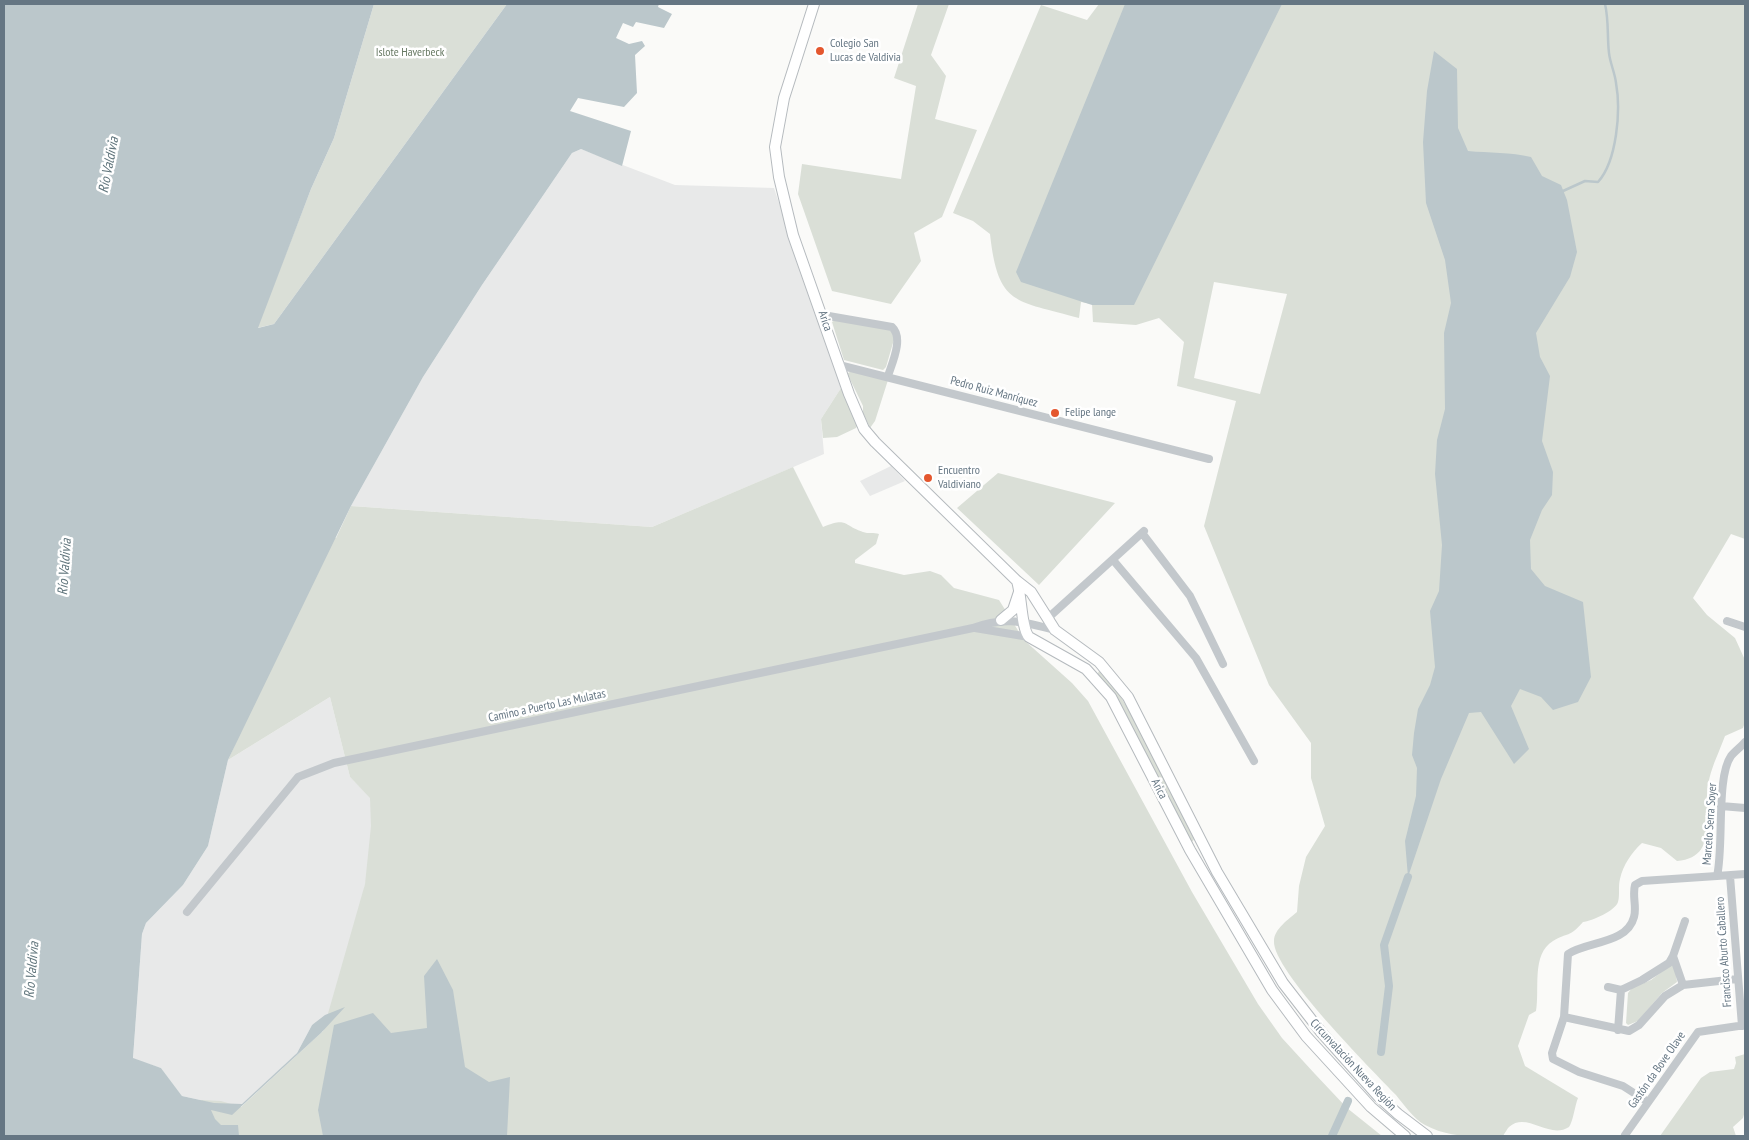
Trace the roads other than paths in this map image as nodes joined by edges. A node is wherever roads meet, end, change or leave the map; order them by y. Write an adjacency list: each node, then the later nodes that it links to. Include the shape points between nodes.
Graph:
1 (814, 4): 2 (main road, Arica, via 784,98 775,147 794,234)
2 (823, 315): 3 (main road, Arica); 4 (street, via 896,330 898,338)
3 (839, 365): 4 (street, Pedro Ruiz Manríquez); 7 (main road, Arica, via 864,428)
4 (888, 376): 5 (street, Pedro Ruiz Manríquez)
5 (1209, 459)
6 (1114, 560): 8 (street); 16 (street, via 1144,532 1190,596); 19 (street, via 1196,658)
7 (1018, 585): 8 (main road, Arica, via 1031,592); 9 (main road, via 1013,610); 11 (main road)
8 (1048, 618): 14 (main road, Arica)
9 (1001, 620): 11 (street, Camino a Puerto Las Mulatas); 13 (street, Camino a Puerto Las Mulatas)
10 (1727, 621): 12 (street)
11 (1023, 622): 14 (street, Camino a Puerto Las Mulatas); 15 (main road)
12 (1745, 627)
13 (973, 628): 15 (street, Camino a Puerto Las Mulatas); 25 (street, Camino a Puerto Las Mulatas, via 334,763 298,777)
14 (1056, 630): 32 (main road, Arica, via 1099,662 1128,697 1217,872 1283,983)
15 (1029, 637): 34 (main road, Arica, via 1086,669 1110,697 1190,850 1272,990)
16 (1224, 664)
17 (1742, 745): 18 (street); 20 (street, Marcelo Serra Soyer, via 1730,756)
18 (1745, 755)
19 (1254, 761)
20 (1721, 806): 21 (street); 23 (street, Marcelo Serra Soyer, via 1721,859)
21 (1745, 808)
22 (1745, 874): 24 (street)
23 (1717, 876): 24 (street); 33 (street, Marcelo Serra Soyer, via 1642,881 1635,885 1632,925 1623,934 1568,954)
24 (1730, 876): 28 (street, Francisco Aburto Caballero)
25 (187, 912)
26 (1685, 921): 27 (street)
27 (1673, 956): 29 (street); 31 (street, via 1659,970)
28 (1737, 978): 29 (street); 35 (street, Francisco Aburto Caballero)
29 (1683, 985): 36 (street, via 1664,996 1639,1025 1629,1031)
30 (1608, 987): 31 (street)
31 (1621, 990): 36 (street)
32 (1304, 1011): 40 (main road, Circunvalación Nueva Región, via 1378,1096)
33 (1564, 1017): 36 (street); 37 (street, Marcelo Serra Soyer, via 1553,1059 1623,1086)
34 (1292, 1018): 39 (main road, Circunvalación Nueva Región, via 1371,1108)
35 (1744, 1026): 37 (street, Gastón da Bove Olave, via 1698,1032)
36 (1618, 1030)
37 (1648, 1102): 38 (street, Gastón da Bove Olave)
38 (1625, 1135)
39 (1405, 1136)
40 (1427, 1136)

